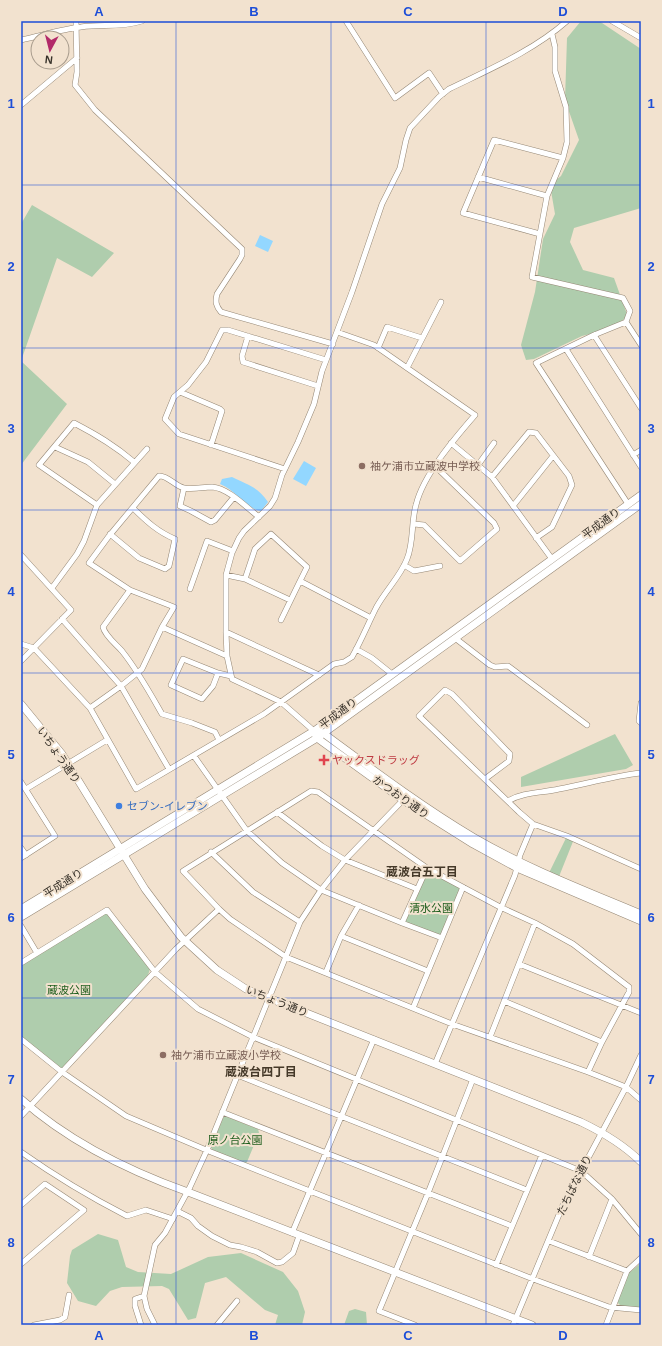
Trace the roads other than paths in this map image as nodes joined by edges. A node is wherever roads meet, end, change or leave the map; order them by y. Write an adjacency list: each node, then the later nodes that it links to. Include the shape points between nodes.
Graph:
1 (76, 21): 6 (street)
2 (142, 21): 6 (street, via 130,25)
3 (346, 21): 11 (street, via 395,98 429,73)
4 (567, 21): 7 (street)
5 (612, 21): 8 (street)
6 (77, 28): 9 (street); 10 (street)
7 (552, 34): 11 (street, via 525,52); 13 (street, via 555,71 566,107 567,142)
8 (641, 38)
9 (21, 40)
10 (77, 58): 12 (street); 23 (street, via 75,85 95,110 242,249 240,259 217,294 217,308 221,312)
11 (443, 94): 19 (street, via 410,128 400,168 382,204)
12 (21, 105)
13 (563, 158): 14 (street, via 494,140); 15 (street)
14 (478, 177): 15 (street); 16 (street, via 463,213)
15 (547, 196): 16 (street)
16 (540, 234): 18 (street, via 532,277 623,298 630,311)
17 (441, 302): 22 (street)
18 (626, 322): 20 (street); 24 (street)
19 (337, 332): 23 (street); 25 (street)
20 (594, 335): 26 (street); 31 (street)
21 (248, 336): 27 (street); 29 (street, via 242,356 243,362); 30 (street, via 222,330 206,362)
22 (422, 338): 25 (street, via 387,327); 28 (street)
23 (333, 344): 27 (street)
24 (641, 344)
25 (378, 348): 28 (street)
26 (566, 349): 38 (street); 50 (street, via 536,364)
27 (326, 360): 29 (street)
28 (407, 368): 32 (street, via 475,415)
29 (318, 386): 44 (street, via 314,404)
30 (180, 392): 34 (street, via 222,411); 34 (street, via 174,398 165,419 179,434)
31 (641, 408)
32 (451, 443): 41 (street); 42 (street)
33 (494, 443): 41 (street)
34 (211, 445): 44 (street)
35 (54, 447): 40 (street, via 74,423 102,438); 46 (street, via 88,462); 52 (street, via 39,465)
36 (146, 448): 40 (street)
37 (641, 450): 38 (street)
38 (633, 455): 43 (street)
39 (553, 456): 45 (street, via 536,433 529,432); 53 (street); 58 (street, via 569,476 572,485 552,527)
40 (134, 462): 46 (street)
41 (478, 465): 45 (street)
42 (435, 466): 56 (street, via 418,496); 56 (street, via 498,529 460,561 424,525)
43 (641, 468)
44 (285, 469): 55 (street, via 270,506)
45 (492, 477): 53 (street)
46 (115, 484): 52 (street)
47 (184, 488): 49 (street, via 219,488); 49 (street, via 180,506 211,522); 54 (street, via 166,477 159,476)
48 (641, 494): 50 (street, 平成通り)
49 (234, 497): 55 (street)
50 (628, 504): 61 (street, 平成通り)
51 (641, 504): 76 (street, 平成通り)
52 (97, 505): 67 (street, via 77,554)
53 (513, 506): 58 (street)
54 (133, 508): 57 (street); 57 (street, via 150,525 175,539 168,566 165,569 139,558)
55 (259, 517): 59 (street, via 244,531)
56 (414, 524): 62 (street, via 408,559)
57 (110, 534): 69 (street, via 89,562)
58 (536, 538): 61 (street)
59 (233, 551): 64 (street); 68 (street, via 207,541)
60 (21, 555): 67 (street)
61 (552, 559): 84 (street, 平成通り)
62 (404, 565): 63 (street, via 414,571); 71 (street)
63 (440, 566)
64 (226, 575): 65 (street); 75 (street)
65 (245, 580): 66 (street, via 255,549 271,534 307,567); 70 (street)
66 (300, 581): 70 (street); 71 (street)
67 (52, 588): 72 (street, via 71,610)
68 (190, 589)
69 (130, 590): 74 (street, via 174,607); 82 (street, via 103,627 104,632 116,643)
70 (290, 600): 73 (street)
71 (371, 618): 79 (street)
72 (62, 620): 78 (street); 87 (street)
73 (281, 620)
74 (162, 627): 80 (street); 82 (street, via 145,665)
75 (226, 632): 80 (street); 85 (street)
76 (455, 638): 93 (street, via 490,665 508,666); 94 (street, 平成通り)
77 (21, 644): 78 (street)
78 (34, 648): 81 (street); 91 (street)
79 (356, 649): 84 (street); 85 (street, via 344,662 334,664)
80 (227, 656): 86 (street)
81 (21, 661)
82 (138, 672): 87 (street); 96 (street, via 162,714 215,732)
83 (218, 673): 83 (street, via 183,658 171,685 202,699 213,686); 86 (street)
84 (392, 674): 94 (street, 平成通り)
85 (319, 675): 88 (street)
86 (232, 676): 88 (street, via 232,679)
87 (121, 686): 91 (street); 99 (street)
88 (281, 702): 94 (street); 96 (street)
89 (21, 704): 98 (street, いちょう通り)
90 (641, 704): 92 (street)
91 (90, 708): 95 (street)
92 (641, 723)
93 (587, 725)
94 (318, 734): 104 (street, 平成通り); 105 (street, かつおり通り); 106 (street, かつおり通り)
95 (107, 740): 98 (street); 99 (street, via 136,789)
96 (219, 740): 97 (street)
97 (194, 756): 99 (street); 104 (street)
98 (67, 764): 103 (street); 113 (street, いちょう通り)
99 (169, 769)
100 (641, 773): 107 (street, via 516,796)
101 (485, 779): 101 (street, via 419,716 445,690 452,694 510,754 509,761); 107 (street)
102 (21, 782): 103 (street)
103 (26, 789): 115 (street, via 55,836)
104 (220, 792): 111 (street); 113 (street, 平成通り)
105 (408, 794): 106 (street); 117 (street, かつおり通り)
106 (403, 800): 110 (street); 117 (street, かつおり通り, via 473,844)
107 (508, 801): 109 (street)
108 (277, 812): 110 (street, via 314,790); 111 (street); 116 (street)
109 (533, 824): 117 (street); 119 (street)
110 (373, 830): 116 (street); 118 (street)
111 (247, 831): 114 (street); 122 (street, via 282,863)
112 (21, 848): 115 (street)
113 (122, 851): 125 (street, 平成通り); 128 (street, 平成通り); 136 (street, いちょう通り)
114 (211, 852): 126 (street, via 184,871); 130 (street, via 253,892)
115 (24, 856)
116 (345, 860): 121 (street); 122 (street)
117 (518, 865): 124 (street); 127 (street, かつおり通り); 129 (street, かつおり通り)
118 (427, 868): 120 (street); 121 (street)
119 (641, 869)
120 (463, 887): 124 (street); 135 (street)
121 (417, 889): 131 (street)
122 (321, 890): 123 (street); 130 (street)
123 (359, 905): 131 (street); 134 (street)
124 (500, 907): 132 (street); 149 (street)
125 (21, 909)
126 (218, 909): 136 (street); 138 (street)
127 (641, 914)
128 (21, 917)
129 (641, 921)
130 (300, 922): 138 (street)
131 (402, 923): 135 (street)
132 (535, 923): 140 (street); 146 (street, via 573,944 629,987)
133 (21, 926): 137 (street)
134 (341, 936): 141 (street); 143 (street)
135 (442, 938): 141 (street)
136 (184, 941): 142 (street); 144 (street, いちょう通り, via 216,970 246,989)
137 (37, 953): 139 (street); 142 (street, via 107,910)
138 (286, 957): 143 (street); 144 (street)
139 (21, 963)
140 (519, 964): 145 (street); 146 (street)
141 (428, 971): 147 (street)
142 (155, 972): 150 (street, via 198,1009); 157 (street)
143 (326, 972): 147 (street)
144 (269, 998): 150 (street); 153 (street, いちょう通り)
145 (504, 1001): 151 (street); 154 (street)
146 (622, 1005): 148 (street); 154 (street)
147 (413, 1008): 149 (street)
148 (641, 1013)
149 (452, 1024): 151 (street); 156 (street)
150 (253, 1037): 159 (street); 160 (street)
151 (490, 1037): 158 (street)
152 (21, 1039): 157 (street)
153 (374, 1039): 156 (street, いちょう通り); 160 (street)
154 (602, 1042): 158 (street)
155 (641, 1055): 162 (street, たちばな通り)
156 (435, 1064): 161 (street, いちょう通り)
157 (62, 1072): 165 (street); 171 (street, via 126,1116)
158 (588, 1072): 162 (street)
159 (237, 1075): 166 (street); 168 (street)
160 (357, 1079): 168 (street); 169 (street)
161 (473, 1079): 169 (street); 170 (street, いちょう通り, via 568,1116)
162 (626, 1087): 164 (street); 170 (street, たちばな通り)
163 (21, 1099): 165 (street)
164 (641, 1100)
165 (29, 1107): 167 (street); 180 (street, via 108,1158 159,1182)
166 (222, 1112): 171 (street); 173 (street)
167 (21, 1116)
168 (342, 1117): 173 (street); 175 (street)
169 (456, 1119): 174 (street); 175 (street)
170 (601, 1132): 176 (street, いちょう通り); 177 (street, たちばな通り)
171 (207, 1150): 179 (street); 180 (street)
172 (21, 1152): 185 (street, via 91,1197 127,1216 146,1210)
173 (326, 1153): 179 (street); 181 (street)
174 (542, 1155): 177 (street); 178 (street)
175 (441, 1156): 178 (street); 181 (street)
176 (641, 1162)
177 (581, 1171): 182 (street); 191 (street, たちばな通り, via 563,1205)
178 (527, 1190): 186 (street)
179 (309, 1191): 187 (street); 188 (street)
180 (188, 1192): 184 (street); 188 (street)
181 (428, 1193): 186 (street); 187 (street)
182 (612, 1199): 189 (street); 192 (street)
183 (21, 1205): 194 (street, via 45,1184 84,1210)
184 (177, 1211): 185 (street); 190 (street, via 191,1218 212,1236 257,1252 277,1263 293,1253)
185 (172, 1219): 200 (street, via 155,1246)
186 (512, 1226): 195 (street)
187 (412, 1231): 195 (street); 197 (street)
188 (292, 1233): 190 (street)
189 (641, 1234)
190 (299, 1236): 197 (street)
191 (549, 1241): 192 (street); 198 (street, たちばな通り)
192 (589, 1257): 196 (street)
193 (641, 1258): 196 (street)
194 (21, 1264)
195 (496, 1265): 198 (street)
196 (627, 1271): 202 (street)
197 (395, 1273): 204 (street, via 379,1311); 205 (street)
198 (533, 1279): 202 (street); 205 (street, たちばな通り)
199 (70, 1295): 206 (street, via 64,1317)
200 (144, 1296): 207 (street, via 135,1299); 208 (street)
201 (237, 1302): 209 (street)
202 (613, 1308): 203 (street); 212 (street)
203 (641, 1310)
204 (401, 1322): 210 (street)
205 (514, 1322): 211 (street)
206 (34, 1325)
207 (141, 1325)
208 (155, 1325)
209 (217, 1325)
210 (415, 1325)
211 (532, 1325)
212 (606, 1325)

